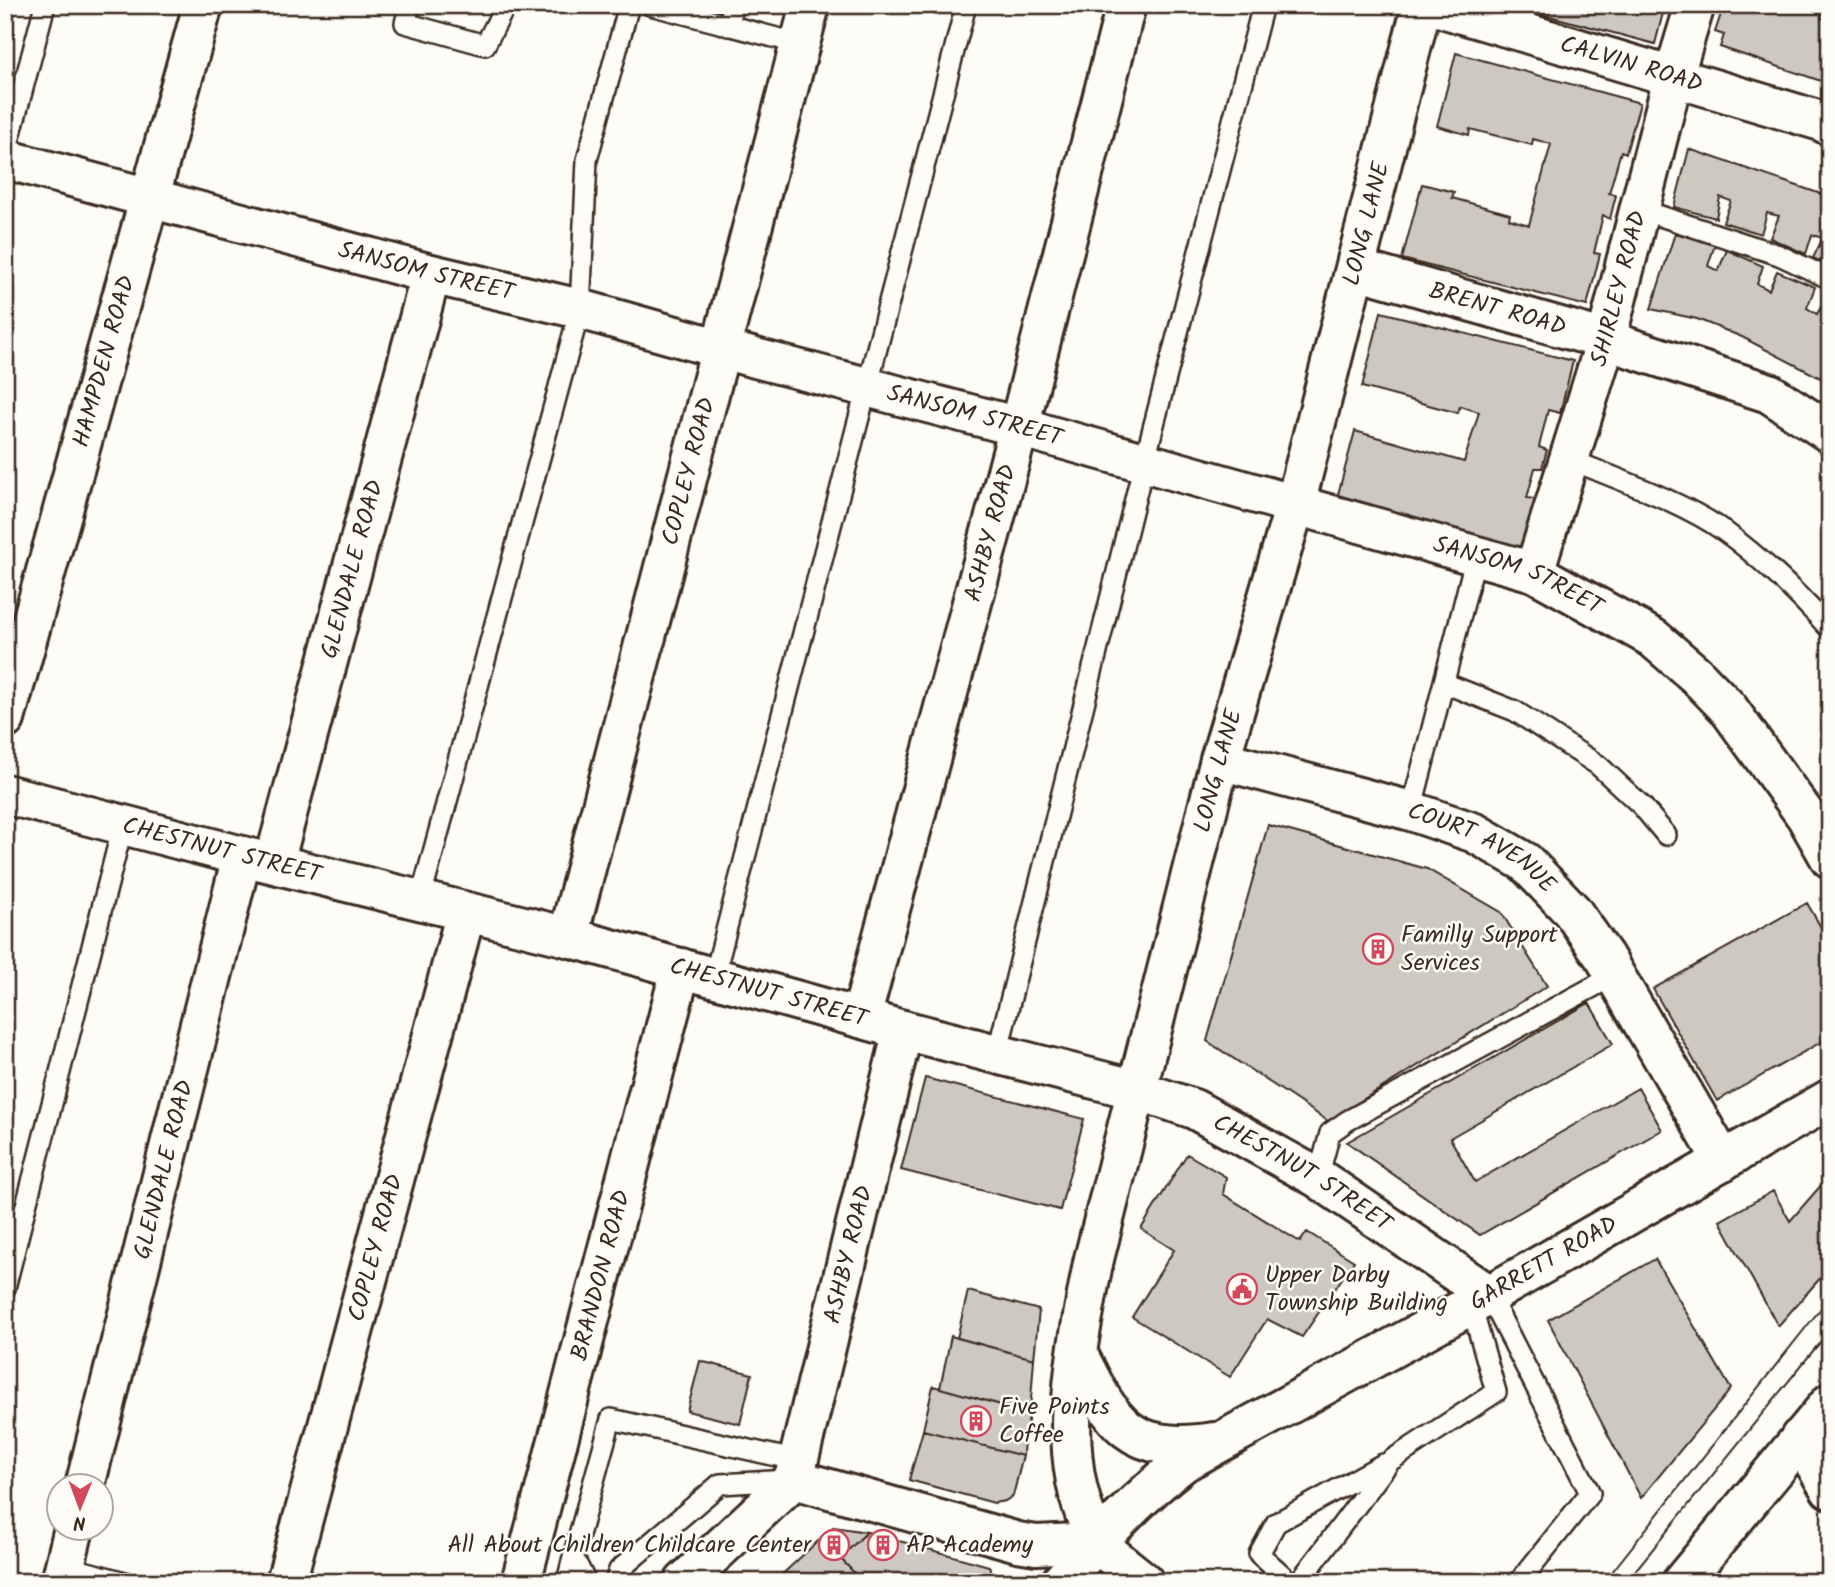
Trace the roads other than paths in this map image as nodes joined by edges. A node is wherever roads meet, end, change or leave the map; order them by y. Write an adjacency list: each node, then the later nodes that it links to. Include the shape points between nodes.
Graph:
1 (45, 5): 19 (lane)
2 (203, 5): 20 (street, HAMPDEN ROAD)
3 (410, 5): 4 (lane, via 405,23 485,45)
4 (506, 5)
5 (629, 5): 25 (lane, via 587,160)
6 (650, 5): 15 (lane)
7 (734, 5): 15 (lane)
8 (810, 5): 16 (street, COPLEY ROAD)
9 (967, 5): 28 (lane)
10 (1125, 5): 29 (street, ASHBY ROAD)
11 (1263, 5): 32 (lane)
12 (1422, 5): 22 (street, LONG LANE)
13 (1432, 5): 17 (street, CALVIN ROAD)
14 (1695, 5): 17 (street, SHIRLEY ROAD)
15 (728, 26): 16 (lane)
16 (800, 44): 27 (street, COPLEY ROAD)
17 (1672, 78): 18 (street, CALVIN ROAD); 21 (street, SHIRLEY ROAD)
18 (1830, 126)
19 (5, 158): 20 (street, SANSOM STREET)
20 (148, 199): 23 (street, SANSOM STREET); 38 (street, HAMPDEN ROAD)
21 (1639, 209): 24 (lane, via 1779,255); 26 (street, SHIRLEY ROAD)
22 (1356, 270): 26 (street, BRENT ROAD); 33 (street, LONG LANE)
23 (431, 274): 25 (street, SANSOM STREET); 46 (street, GLENDALE ROAD)
24 (1830, 279)
25 (579, 309): 27 (street, SANSOM STREET); 47 (lane)
26 (1606, 340): 30 (street, BRENT ROAD, via 1769,393); 31 (street, SHIRLEY ROAD)
27 (721, 349): 28 (street, SANSOM STREET); 49 (street, COPLEY ROAD)
28 (867, 388): 29 (street, SANSOM STREET); 50 (lane)
29 (1019, 427): 32 (street, SANSOM STREET); 52 (street, ASHBY ROAD)
30 (1830, 433)
31 (1569, 459): 35 (street, SHIRLEY ROAD); 36 (lane, via 1723,530 1791,587)
32 (1144, 463): 33 (street, SANSOM STREET); 54 (lane)
33 (1295, 505): 34 (street, SANSOM STREET); 39 (street, LONG LANE)
34 (1476, 556): 35 (street, SANSOM STREET); 37 (lane)
35 (1534, 572): 41 (street, SANSOM STREET, via 1653,638 1728,708)
36 (1830, 629)
37 (1444, 683): 42 (lane); 44 (lane, via 1515,711 1598,765)
38 (5, 719)
39 (1220, 760): 42 (street, COURT AVENUE); 55 (street, LONG LANE)
40 (5, 794): 43 (street, CHESTNUT STREET)
41 (1818, 809): 45 (street, SANSOM STREET)
42 (1411, 811): 51 (street, COURT AVENUE, via 1475,833 1524,862 1572,911)
43 (123, 825): 46 (street, CHESTNUT STREET); 59 (lane)
44 (1666, 835)
45 (1830, 858)
46 (258, 860): 47 (street, CHESTNUT STREET); 67 (street, GLENDALE ROAD)
47 (421, 901): 48 (street, CHESTNUT STREET)
48 (466, 912): 49 (street, CHESTNUT STREET); 74 (street, COPLEY ROAD)
49 (568, 937): 50 (street, CHESTNUT STREET)
50 (698, 973): 52 (street, CHESTNUT STREET); 75 (street, BRANDON ROAD)
51 (1615, 975): 57 (street, COURT AVENUE); 58 (lane, via 1347,1121 1330,1133)
52 (861, 1018): 53 (street, CHESTNUT STREET)
53 (903, 1030): 54 (street, CHESTNUT STREET); 66 (street, ASHBY ROAD)
54 (998, 1054): 55 (street, CHESTNUT STREET)
55 (1138, 1090): 58 (street, CHESTNUT STREET, via 1194,1109); 61 (street, LONG LANE, via 1093,1263)
56 (1830, 1100): 57 (street, GARRETT ROAD)
57 (1723, 1161): 60 (street, GARRETT ROAD)
58 (1318, 1178): 60 (street, CHESTNUT STREET)
59 (5, 1288)
60 (1480, 1300): 64 (street, GARRETT ROAD); 65 (lane, via 1496,1392); 84 (lane, via 1590,1493)
61 (1078, 1354): 64 (street, via 1111,1415 1136,1436 1184,1446); 70 (street, LONG LANE, via 1071,1452 1074,1476)
62 (1830, 1404): 63 (street)
63 (1800, 1438): 68 (street); 85 (street)
64 (1220, 1441): 70 (street, GARRETT ROAD, via 1153,1486)
65 (1390, 1461): 82 (lane, via 1276,1524 1259,1554); 83 (lane)
66 (796, 1470): 70 (street, via 1018,1542); 71 (lane, via 611,1419); 78 (lane, via 720,1483 619,1570); 79 (street)
67 (89, 1472)
68 (1830, 1489)
69 (71, 1542): 72 (street)
70 (1097, 1542): 80 (street, GARRETT ROAD); 81 (street)
71 (573, 1557): 76 (lane); 77 (lane)
72 (63, 1574): 73 (lane)
73 (125, 1582)
74 (286, 1582)
75 (521, 1582)
76 (567, 1582)
77 (586, 1582)
78 (615, 1582)
79 (684, 1582)
80 (1061, 1582)
81 (1144, 1582)
82 (1290, 1582)
83 (1298, 1582)
84 (1520, 1582)
85 (1682, 1582)

